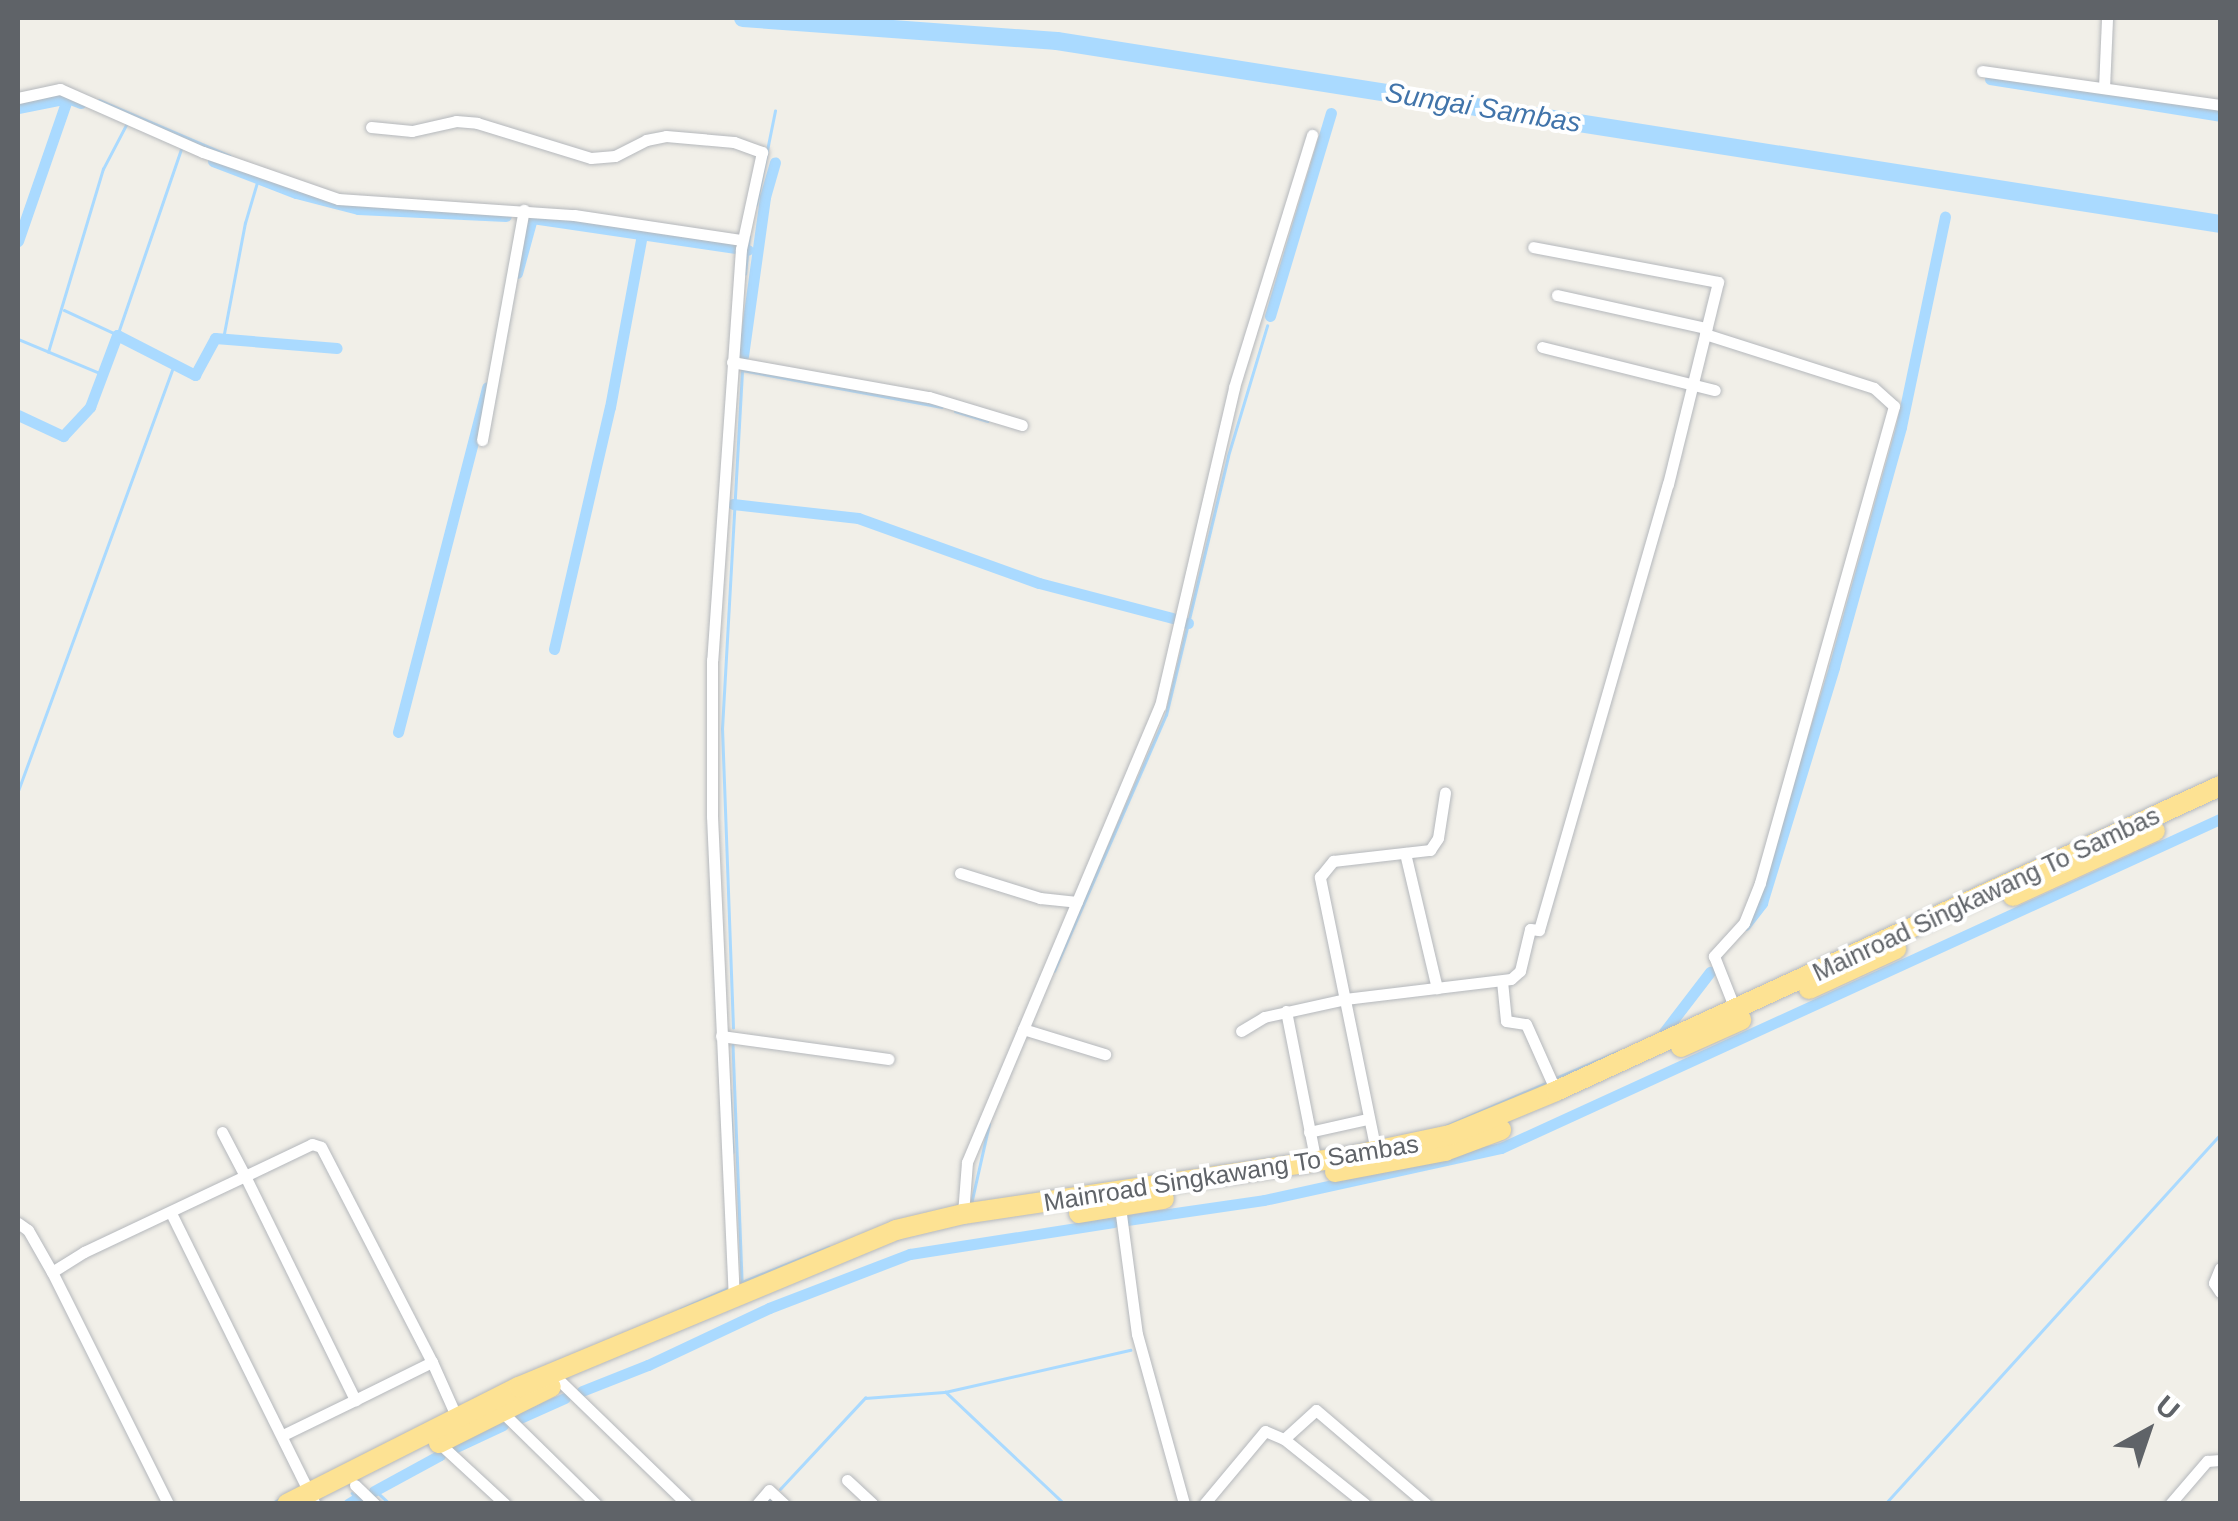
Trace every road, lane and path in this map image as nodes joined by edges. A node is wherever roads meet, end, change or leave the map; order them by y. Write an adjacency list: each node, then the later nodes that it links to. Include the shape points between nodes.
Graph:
1 (2108, 18): 3 (street)
2 (1982, 71): 3 (street)
3 (2104, 88): 5 (street)
4 (18, 98): 8 (street, via 60,88 203,152 338,200)
5 (2220, 105)
6 (372, 127): 9 (street, via 477,123 591,158 666,136 754,148 762,156)
7 (1312, 135): 24 (street, via 1234,387 1160,706)
8 (524, 210): 9 (street); 18 (street)
9 (742, 240): 14 (street)
10 (1534, 246): 12 (street, via 1718,282)
11 (1557, 295): 12 (street)
12 (1706, 331): 15 (street); 28 (street, via 1874,388 1894,406 1760,883 1744,923 1714,956)
13 (1542, 348): 15 (street)
14 (732, 362): 17 (street, via 929,397); 32 (street, via 712,660)
15 (1693, 384): 16 (street); 25 (street, via 1540,930 1530,929 1520,971)
16 (1715, 390)
17 (1022, 424)
18 (482, 440)
19 (2220, 786): 28 (highway, Mainroad Singkawang To Sambas)
20 (1444, 793): 22 (street, via 1433,848)
21 (2220, 800): 33 (highway, Mainroad Singkawang To Sambas)
22 (1404, 852): 26 (street); 27 (street, via 1333,861 1322,870)
23 (960, 873): 24 (street)
24 (1076, 902): 30 (street)
25 (1502, 981): 26 (street); 36 (street, via 1506,1020 1526,1024)
26 (1436, 988): 27 (street)
27 (1345, 999): 29 (street); 37 (street)
28 (1735, 1009): 33 (highway, Mainroad Singkawang To Sambas)
29 (1286, 1011): 31 (street); 39 (street)
30 (1023, 1029): 34 (street); 46 (street, via 967,1162)
31 (1241, 1031)
32 (721, 1036): 35 (street); 52 (street)
33 (1690, 1036): 36 (highway, Mainroad Singkawang To Sambas); 43 (highway, Mainroad Singkawang To Sambas, via 1507,1128 1445,1150 1378,1166)
34 (1105, 1054)
35 (888, 1059)
36 (1556, 1091): 40 (highway, Mainroad Singkawang To Sambas, via 1450,1135)
37 (1367, 1119): 39 (street); 40 (street)
38 (222, 1132): 42 (street)
39 (1309, 1132): 41 (street)
40 (1376, 1151): 41 (highway, Mainroad Singkawang To Sambas)
41 (1316, 1162): 43 (highway, Mainroad Singkawang To Sambas)
42 (244, 1176): 45 (street); 53 (street, via 312,1144 321,1147); 55 (street)
43 (1177, 1190): 44 (highway, Mainroad Singkawang To Sambas); 46 (highway, Mainroad Singkawang To Sambas)
44 (1120, 1207): 50 (highway, Mainroad Singkawang To Sambas, via 924,1235); 75 (street, via 1137,1334)
45 (171, 1213): 49 (street); 58 (street)
46 (962, 1214): 50 (highway, Mainroad Singkawang To Sambas, via 896,1230)
47 (18, 1223): 49 (street)
48 (2220, 1268): 51 (street, via 2214,1283)
49 (52, 1272): 66 (street)
50 (796, 1276): 52 (highway, Mainroad Singkawang To Sambas); 54 (highway, Mainroad Singkawang To Sambas)
51 (2220, 1292)
52 (734, 1294): 57 (highway, Mainroad Singkawang To Sambas)
53 (432, 1362): 55 (street); 57 (street)
54 (560, 1382): 56 (highway, Mainroad Singkawang To Sambas); 71 (street)
55 (355, 1400): 58 (street)
56 (501, 1412): 60 (highway, Mainroad Singkawang To Sambas); 70 (street)
57 (457, 1418): 64 (highway, Mainroad Singkawang To Sambas)
58 (283, 1436): 64 (street)
59 (1284, 1439): 65 (street, via 1265,1431); 76 (street); 77 (street, via 1316,1410)
60 (439, 1443): 63 (highway, Mainroad Singkawang To Sambas); 69 (street)
61 (2220, 1460): 78 (street, via 2207,1461)
62 (847, 1480): 74 (street)
63 (354, 1485): 64 (highway, Mainroad Singkawang To Sambas); 68 (street)
64 (313, 1500): 67 (highway, Mainroad Singkawang To Sambas)
65 (1209, 1502)
66 (168, 1504)
67 (287, 1504)
68 (375, 1504)
69 (506, 1504)
70 (596, 1504)
71 (686, 1504)
72 (757, 1504): 73 (street, via 769,1490)
73 (784, 1504)
74 (873, 1504)
75 (1184, 1504)
76 (1365, 1504)
77 (1426, 1504)
78 (2170, 1504)

